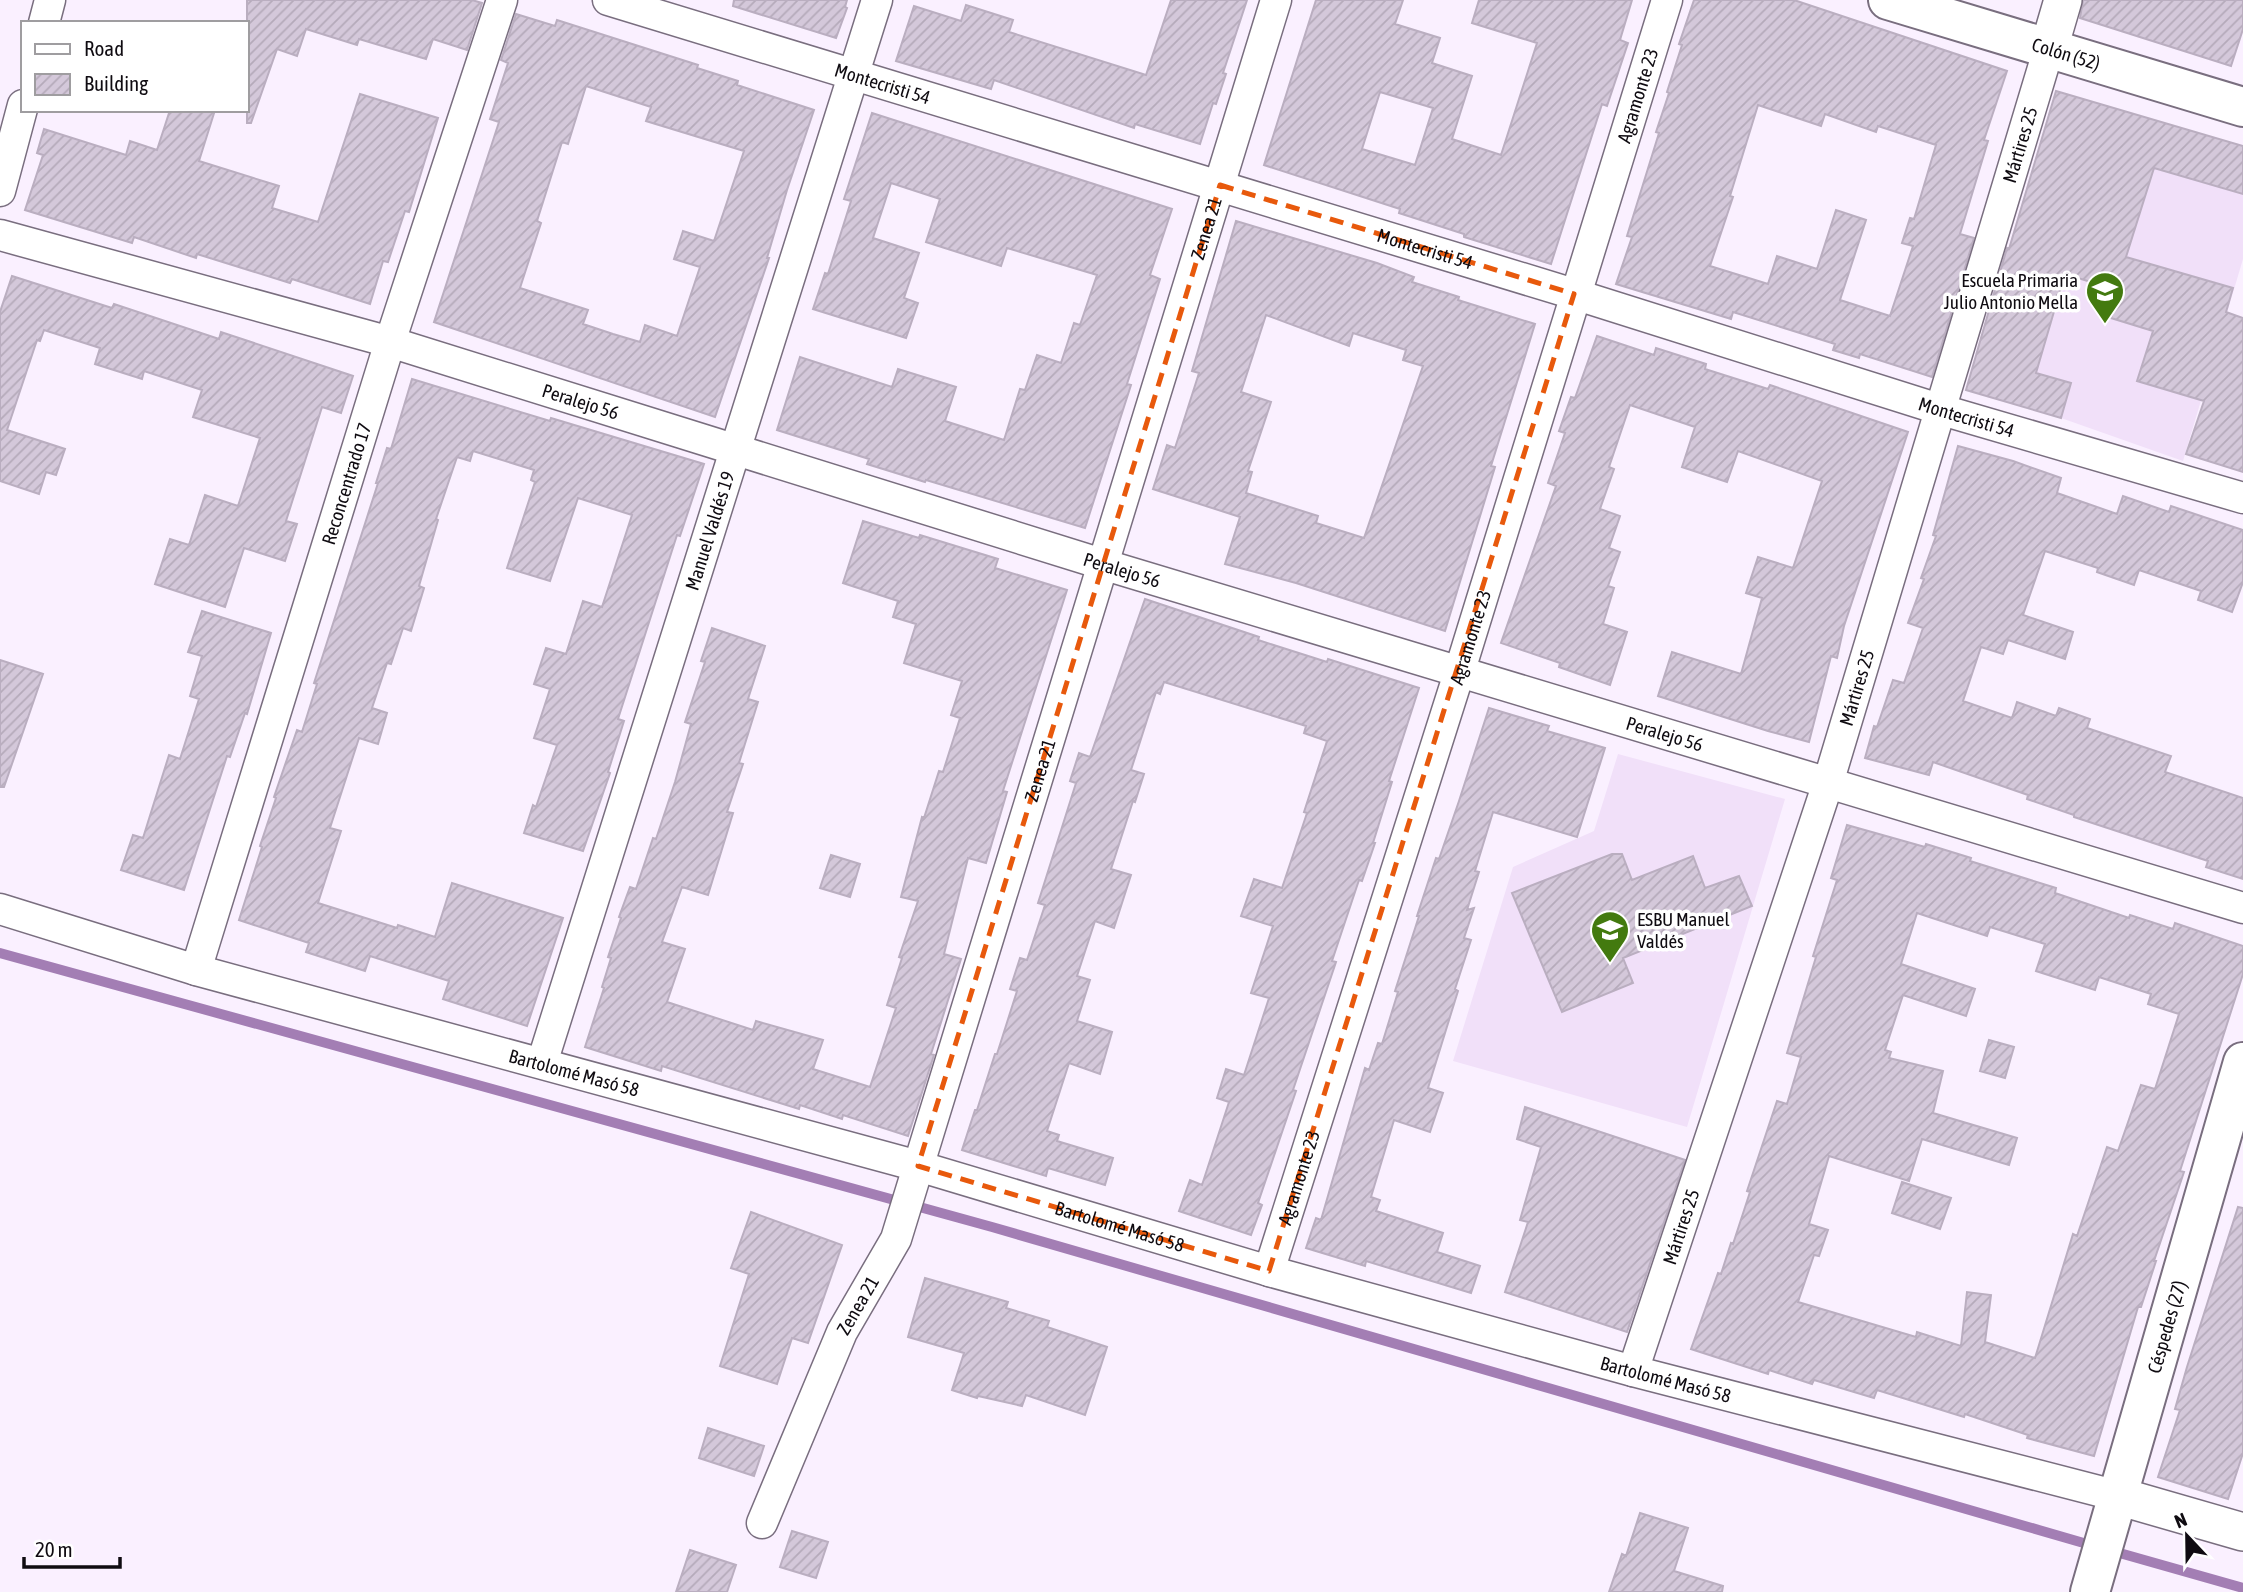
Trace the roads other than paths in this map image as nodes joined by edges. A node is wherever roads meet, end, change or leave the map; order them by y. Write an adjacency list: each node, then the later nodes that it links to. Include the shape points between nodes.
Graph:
1 (50, 0): 9 (street)
2 (502, 0): 18 (street, Reconcentrado 17)
3 (608, 0): 11 (street, Montecristi 54)
4 (877, 0): 11 (street, Manuel Valdés 19)
5 (1276, 0): 14 (street, Zenea 21)
6 (1667, 0): 17 (street, Agramonte 23)
7 (1888, 0): 10 (main road, Colón (52))
8 (2063, 0): 10 (street, Mártires 25)
9 (45, 21)
10 (2049, 48): 12 (main road, Colón (52)); 19 (street, Mártires 25)
11 (853, 75): 14 (street, Montecristi 54); 20 (street, Manuel Valdés 19)
12 (2243, 107)
13 (21, 112): 15 (street)
14 (1220, 186): 17 (street, Montecristi 54); 22 (street, Zenea 21)
15 (0, 191)
16 (0, 235): 18 (street, Peralejo 56)
17 (1574, 294): 19 (street, Montecristi 54); 23 (street, Agramonte 23)
18 (390, 342): 20 (street, Peralejo 56); 27 (street, Reconcentrado 17)
19 (1942, 410): 21 (street, Montecristi 54); 24 (street, Mártires 25)
20 (735, 449): 22 (street, Peralejo 56); 29 (street, Manuel Valdés 19)
21 (2243, 498)
22 (1102, 564): 23 (street, Peralejo 56); 30 (street, Zenea 21)
23 (1460, 670): 24 (street, Peralejo 56); 31 (street, Agramonte 23)
24 (1828, 783): 25 (street, Peralejo 56); 32 (street, Mártires 25)
25 (2243, 908)
26 (0, 909): 27 (street, Bartolomé Masó 58)
27 (196, 970): 29 (street, Bartolomé Masó 58)
28 (2243, 1062): 35 (main road, Céspedes (27))
29 (542, 1063): 30 (street, Bartolomé Masó 58)
30 (918, 1166): 31 (street, Bartolomé Masó 58); 33 (street, Zenea 21, via 896,1239 842,1332)
31 (1269, 1271): 32 (street, Bartolomé Masó 58)
32 (1633, 1371): 35 (street, Bartolomé Masó 58)
33 (762, 1523)
34 (2243, 1532): 35 (street, Bartolomé Masó 58)
35 (2103, 1546)

